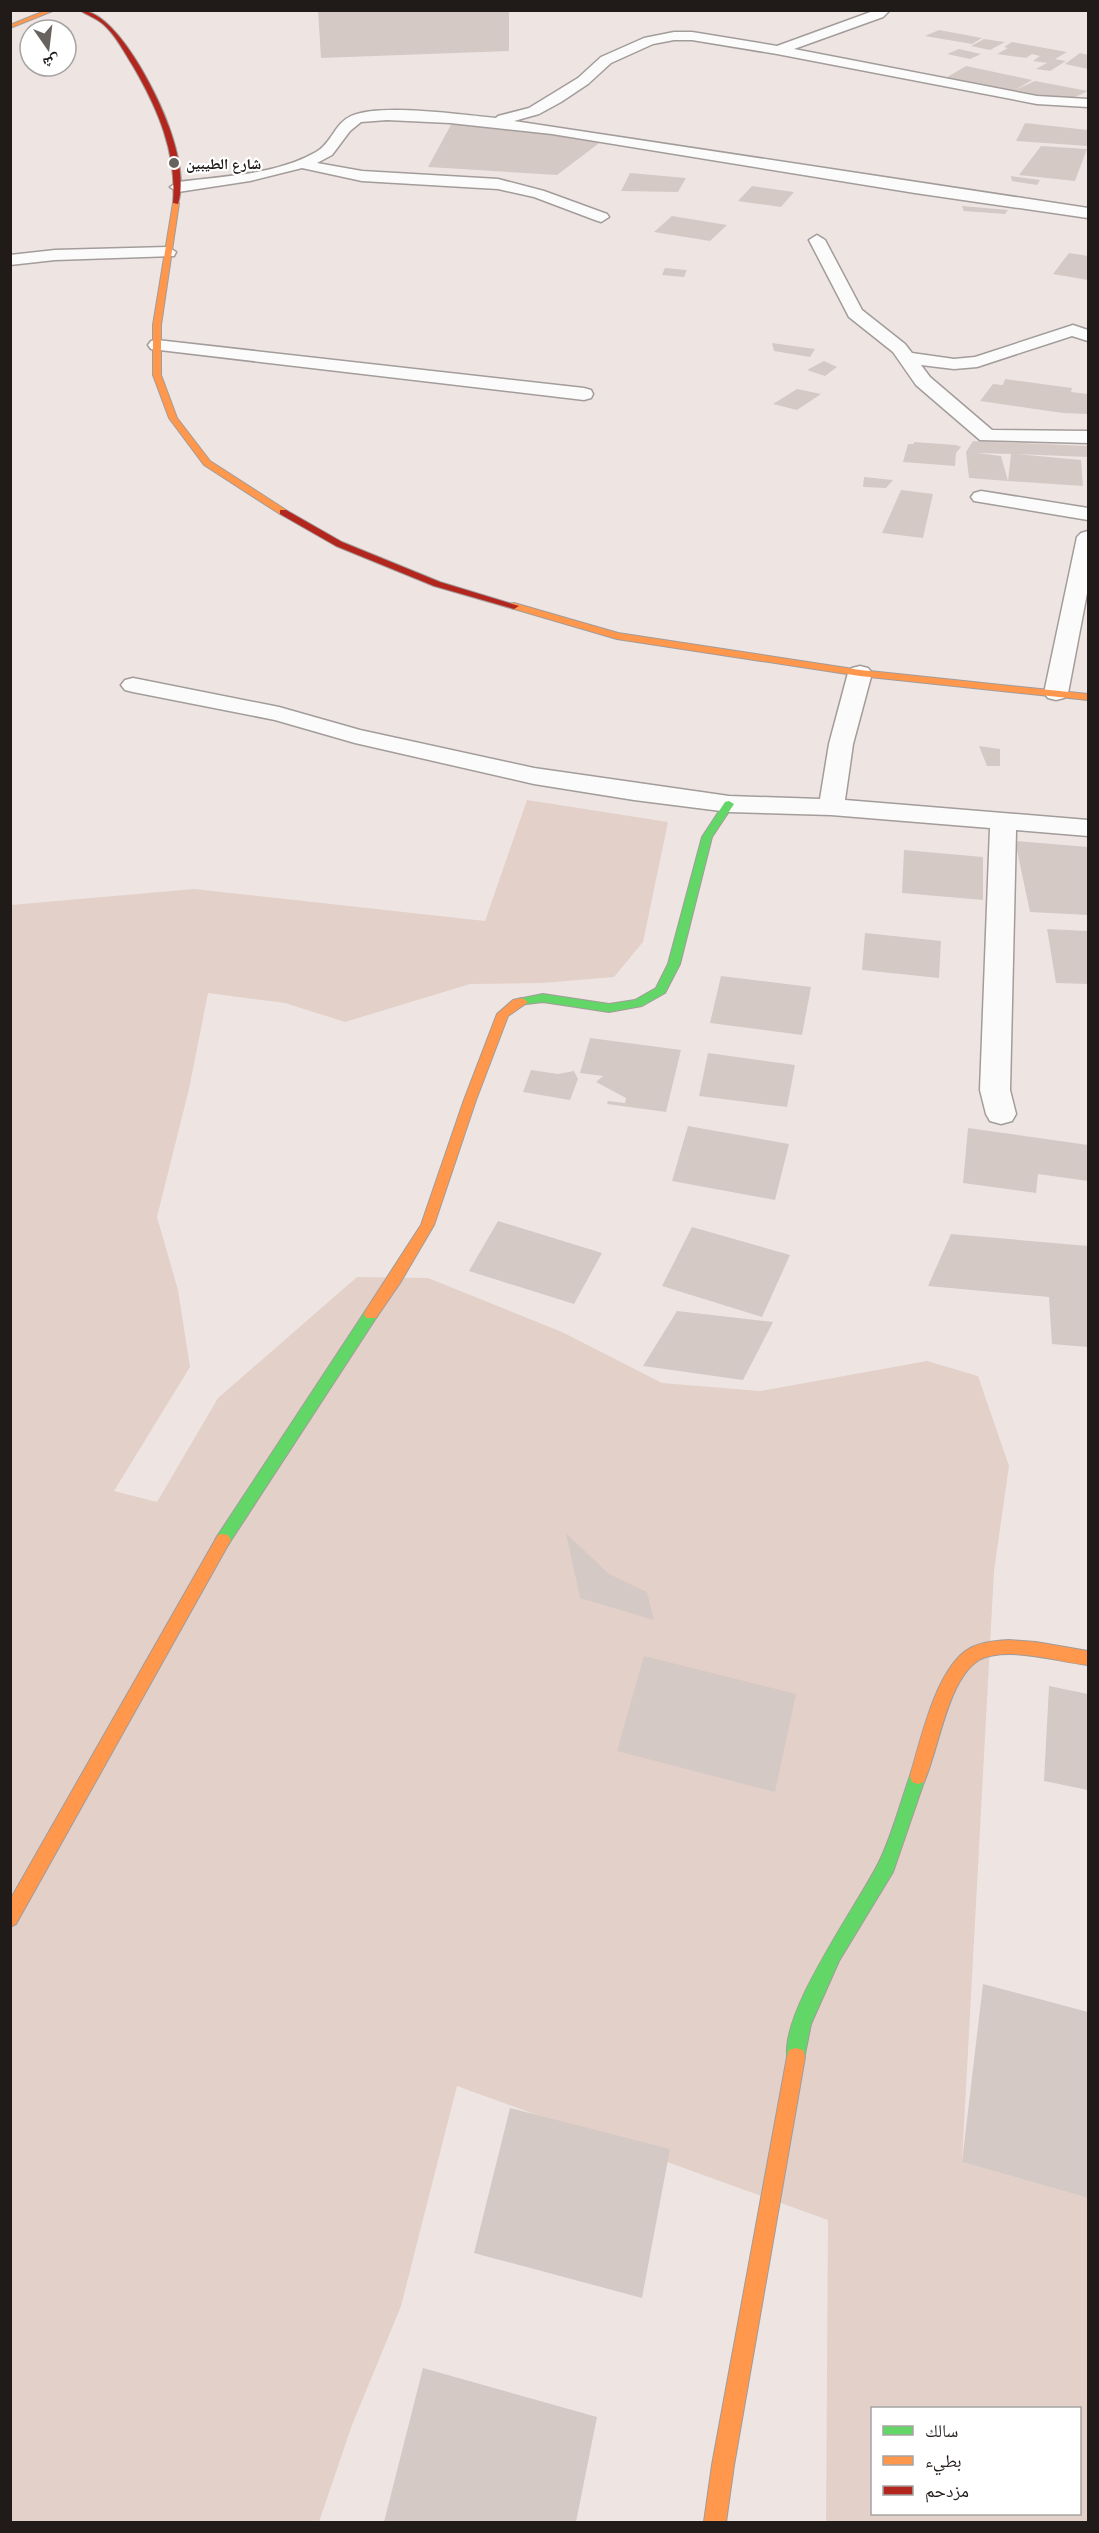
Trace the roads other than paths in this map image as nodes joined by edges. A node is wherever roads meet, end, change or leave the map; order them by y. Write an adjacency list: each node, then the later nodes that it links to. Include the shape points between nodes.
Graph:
1 (53, 10): 4 (main road)
2 (81, 10): 9 (main road, via 95,15 110,28 142,79 166,126)
3 (884, 10): 5 (street)
4 (10, 27)
5 (777, 50): 6 (street, via 1037,100); 7 (street, via 692,36 659,38 606,60 583,81 534,111)
6 (1089, 103)
7 (492, 122): 8 (street, via 361,117 345,126 324,155); 10 (street)
8 (302, 164): 9 (street); 11 (street, via 362,176 498,184 540,194)
9 (178, 188): 14 (main road)
10 (1089, 215): 12 (street, via 1077,221)
11 (601, 217)
12 (1077, 230)
13 (817, 240): 18 (street, via 855,313)
14 (168, 252): 15 (street); 17 (main road)
15 (10, 260)
16 (1089, 336): 18 (street, via 1073,330 977,362 954,364)
17 (157, 345): 19 (street); 24 (main road, via 157,375 173,418 207,463 258,498 339,544 437,584 617,636)
18 (907, 358): 20 (street, via 923,381 987,436)
19 (584, 394)
20 (1089, 437)
21 (981, 497): 22 (street)
22 (1089, 514)
23 (1089, 537): 26 (street)
24 (860, 673): 26 (main road); 29 (street, via 841,744)
25 (133, 685): 28 (street, via 279,714 366,739 534,776)
26 (1056, 693): 27 (main road)
27 (1089, 697)
28 (729, 804): 29 (street); 34 (main road, via 707,837 674,964 661,990 638,1003 609,1008 543,998 518,1003 503,1014 427,1225 231,1526)
29 (831, 807): 30 (street)
30 (1003, 821): 31 (street); 32 (street, via 995,1090)
31 (1089, 828)
32 (1001, 1114)
33 (1089, 1658): 35 (main road, via 998,1647 973,1654 958,1668 887,1866 833,1955 802,2023)
34 (10, 1918)
35 (715, 2523)

